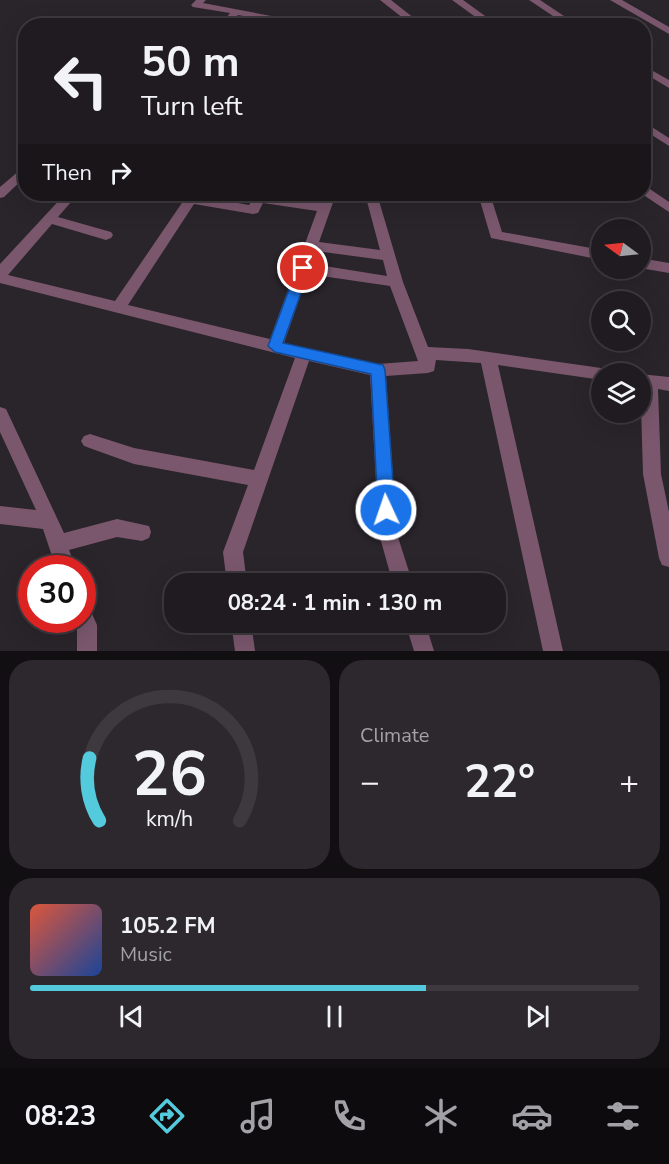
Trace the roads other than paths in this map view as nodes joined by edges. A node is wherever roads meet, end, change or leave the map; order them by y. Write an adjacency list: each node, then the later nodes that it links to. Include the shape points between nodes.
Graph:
1 (201, 0): 6 (street, via 196,5)
2 (385, 0): 9 (street)
3 (457, 0): 10 (street)
4 (534, 0): 11 (street)
5 (615, 0): 12 (street)
6 (236, 12): 7 (street); 8 (street)
7 (231, 18)
8 (272, 18)
9 (409, 18)
10 (483, 18)
11 (562, 18)
12 (646, 18)
13 (651, 21): 14 (street)
14 (669, 31)
15 (651, 73): 16 (street)
16 (669, 85)
17 (651, 130): 18 (street)
18 (669, 142)
19 (18, 177): 20 (street)
20 (0, 194)
21 (651, 194): 31 (street)
22 (66, 201): 32 (street)
23 (190, 201): 42 (street)
24 (214, 201): 25 (street, via 253,210)
25 (258, 201)
26 (287, 201): 30 (street)
27 (326, 201): 30 (street)
28 (373, 201): 36 (street)
29 (486, 201): 35 (street, via 496,235)
30 (323, 208): 34 (street)
31 (669, 208)
32 (49, 219): 33 (street); 40 (street)
33 (106, 235)
34 (311, 246): 36 (street); 38 (street)
35 (591, 253)
36 (389, 256): 41 (street)
37 (651, 265): 39 (street)
38 (303, 268): 41 (street); 43 (street)
39 (669, 268)
40 (0, 278): 42 (street)
41 (396, 282): 46 (street)
42 (119, 307): 43 (street)
43 (275, 346): 44 (street)
44 (304, 354): 47 (street); 54 (street)
45 (488, 357): 46 (street, via 429,353); 48 (street); 69 (street)
46 (428, 367): 47 (street)
47 (378, 370): 62 (street, via 388,534)
48 (591, 372)
49 (651, 382): 50 (street)
50 (669, 384)
51 (0, 416): 56 (street)
52 (648, 423): 60 (street, via 652,474)
53 (90, 441): 54 (street, via 134,456)
54 (259, 479): 61 (street, via 233,552)
55 (0, 515): 56 (street)
56 (50, 522): 58 (street)
57 (142, 532): 58 (street, via 117,528)
58 (58, 544): 59 (street)
59 (62, 555)
60 (669, 558)
61 (236, 573)
62 (400, 573)
63 (87, 633): 66 (street)
64 (242, 633): 67 (street)
65 (418, 633): 68 (street)
66 (87, 651)
67 (244, 651)
68 (423, 651)
69 (553, 651)

